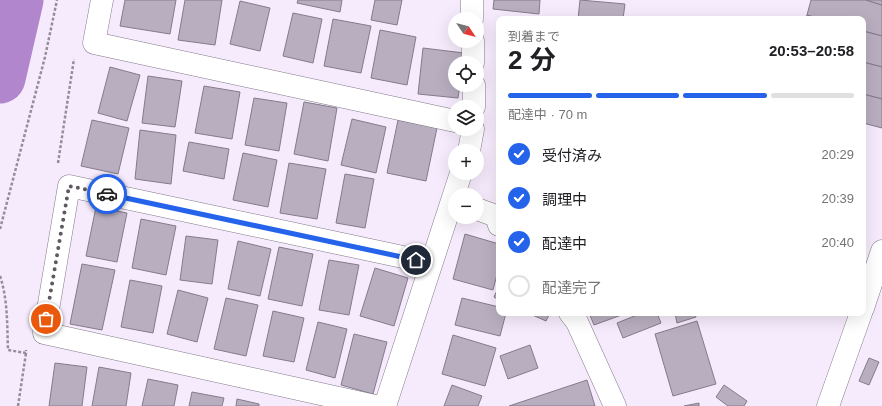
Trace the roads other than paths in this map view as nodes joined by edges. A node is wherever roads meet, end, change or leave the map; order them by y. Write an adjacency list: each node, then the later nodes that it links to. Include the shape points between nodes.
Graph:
1 (102, 0): 4 (street, via 94,43)
2 (472, 0): 3 (street)
3 (472, 12)
4 (448, 119)
5 (484, 212): 7 (street)
6 (448, 216): 9 (street)
7 (496, 216)
8 (882, 251): 10 (street)
9 (431, 263): 14 (street, via 69,186 44,333); 15 (street)
10 (876, 289): 11 (street)
11 (866, 304)
12 (572, 316): 16 (street)
13 (860, 316): 17 (street)
14 (375, 406)
15 (385, 406)
16 (615, 406)
17 (828, 406)

